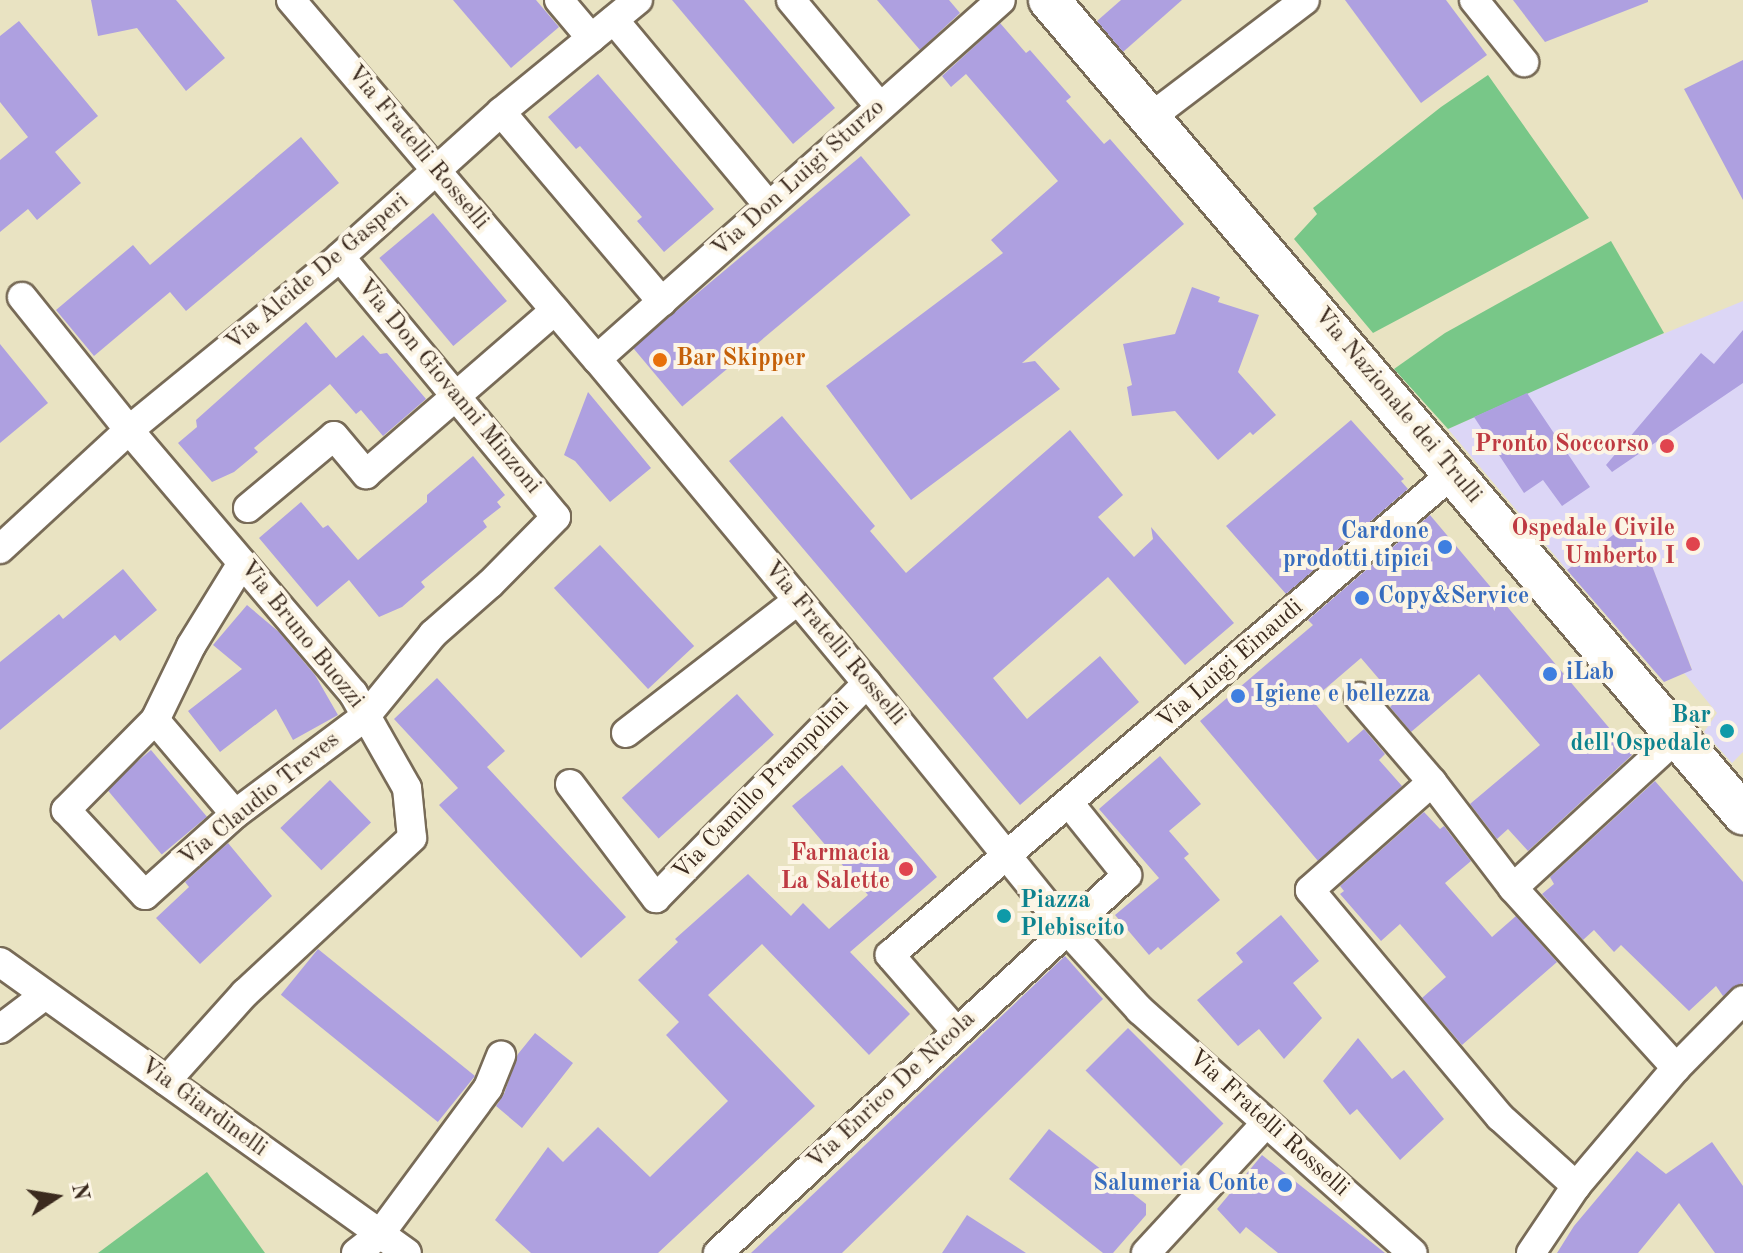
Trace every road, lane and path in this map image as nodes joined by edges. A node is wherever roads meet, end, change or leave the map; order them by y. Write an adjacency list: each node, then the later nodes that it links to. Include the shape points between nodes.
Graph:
1 (291, 0): 15 (street, Via Fratelli Rosselli)
2 (559, 0): 10 (street)
3 (638, 0): 9 (street, Via Alcide De Gasperi)
4 (791, 0): 12 (street)
5 (1001, 0): 12 (street, Via Don Luigi Sturzo)
6 (1049, 0): 14 (street, Via Nazionale dei Trulli)
7 (1305, 0): 14 (street)
8 (1474, 0): 11 (street)
9 (614, 20): 10 (street, Via Alcide De Gasperi); 16 (street)
10 (591, 38): 13 (street, Via Alcide De Gasperi)
11 (1524, 62)
12 (880, 107): 16 (street, Via Don Luigi Sturzo)
13 (501, 112): 15 (street, Via Alcide De Gasperi); 19 (street)
14 (1151, 117): 24 (street, Via Nazionale dei Trulli)
15 (436, 171): 17 (street, Via Alcide De Gasperi); 20 (street, Via Fratelli Rosselli)
16 (769, 206): 19 (street, Via Don Luigi Sturzo)
17 (340, 257): 22 (street, Via Don Giovanni Minzoni); 23 (street, Via Alcide De Gasperi)
18 (22, 297): 23 (street, Via Bruno Buozzi)
19 (662, 302): 21 (street, Via Don Luigi Sturzo)
20 (555, 310): 21 (street, Via Fratelli Rosselli); 22 (street)
21 (597, 359): 29 (street, Via Fratelli Rosselli)
22 (456, 397): 25 (street, via 366,474 334,436); 26 (street, Via Don Giovanni Minzoni)
23 (129, 430): 27 (street, Via Alcide De Gasperi); 28 (street, Via Bruno Buozzi)
24 (1453, 473): 35 (street, Via Nazionale dei Trulli); 38 (street, Via Luigi Einaudi)
25 (248, 508)
26 (556, 517): 32 (street, Via Claudio Treves, via 433,634)
27 (0, 549)
28 (242, 563): 32 (street, Via Bruno Buozzi, via 353,693); 33 (street, via 191,646)
29 (798, 600): 30 (street, Via Fratelli Rosselli); 34 (street)
30 (867, 683): 37 (street, Via Camillo Prampolini, via 656,898); 41 (street, Via Fratelli Rosselli)
31 (1359, 697): 36 (street)
32 (366, 716): 39 (street, Via Claudio Treves); 51 (street, Via Bruno Buozzi, via 407,788 412,838 245,993)
33 (155, 720): 39 (street); 39 (street, Via Claudio Treves, via 66,810 145,895)
34 (626, 733)
35 (1677, 737): 40 (street, Via Nazionale dei Trulli); 42 (street)
36 (1432, 782): 42 (street); 53 (street, via 1310,890 1500,1117)
37 (570, 784)
38 (1070, 804): 41 (street, Via Luigi Einaudi); 43 (street, via 1127,875)
39 (235, 814)
40 (1743, 814)
41 (1009, 857): 43 (street, Via Fratelli Rosselli); 48 (street, via 890,955)
42 (1513, 888): 50 (street)
43 (1066, 929): 48 (street, Via Enrico De Nicola); 52 (street, Via Fratelli Rosselli, via 1140,1010)
44 (0, 962): 45 (street, Via Giardinelli)
45 (45, 995): 47 (street); 51 (street, Via Giardinelli)
46 (1743, 1000): 50 (street)
47 (0, 1029)
48 (956, 1031): 58 (street, Via Enrico De Nicola)
49 (501, 1056): 54 (street, via 488,1088)
50 (1676, 1068): 53 (street)
51 (166, 1081): 54 (street, Via Giardinelli)
52 (1266, 1123): 55 (street, Via Fratelli Rosselli); 59 (street)
53 (1576, 1186): 60 (street)
54 (380, 1234): 56 (street); 57 (street, Via Giardinelli)
55 (1409, 1252)
56 (356, 1253)
57 (407, 1253)
58 (718, 1253)
59 (1146, 1253)
60 (1531, 1253)

